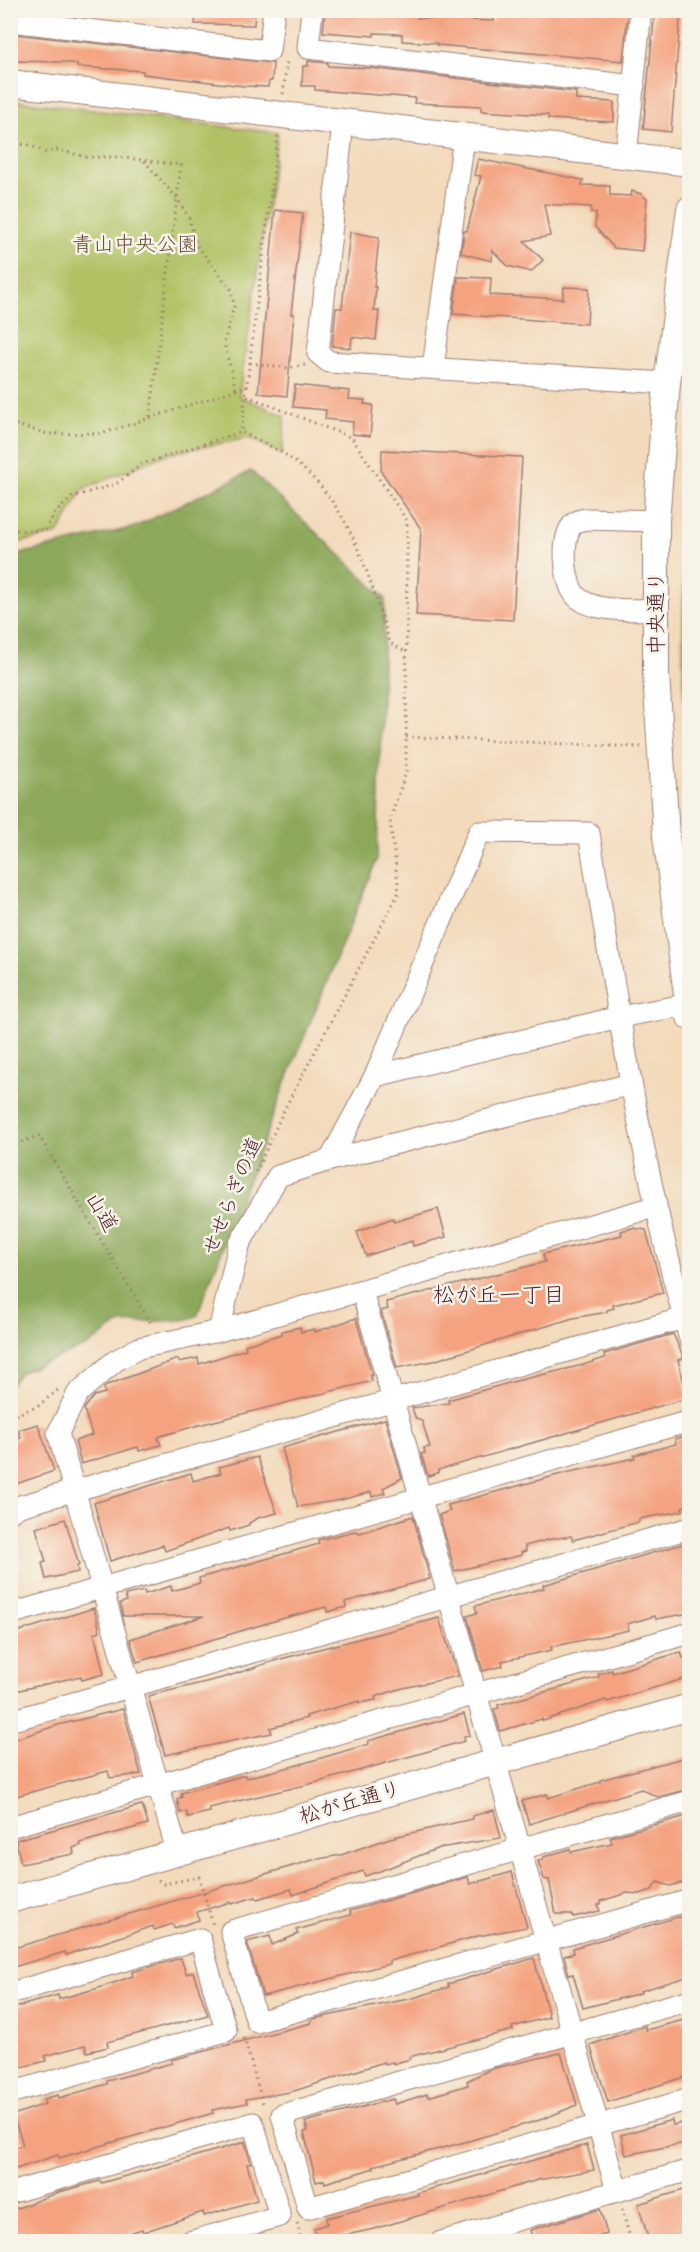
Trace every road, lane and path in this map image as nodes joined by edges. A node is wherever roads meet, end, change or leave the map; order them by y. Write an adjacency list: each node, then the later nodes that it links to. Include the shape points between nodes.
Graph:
1 (274, 10): 4 (street, via 269,51)
2 (312, 10): 7 (street, via 308,48)
3 (641, 10): 7 (street)
4 (10, 21)
5 (287, 56): 8 (path)
6 (10, 83): 8 (street)
7 (634, 86): 12 (street)
8 (280, 115): 9 (street); 17 (path)
9 (343, 123): 10 (street); 19 (street, via 318,353 328,362)
10 (464, 137): 12 (street); 19 (street)
11 (10, 143): 13 (path, via 45,152 58,150 86,157)
12 (626, 156): 14 (street)
13 (143, 160): 15 (path); 15 (path, via 181,165)
14 (690, 164)
15 (177, 198): 22 (path, via 189,218 197,246 231,289 234,306 224,343); 24 (path)
16 (690, 209): 20 (street, 中央通り)
17 (250, 363): 18 (path); 21 (path)
18 (288, 368)
19 (433, 368): 20 (street)
20 (667, 383): 27 (street, 中央通り)
21 (248, 386): 22 (path); 23 (path)
22 (236, 390): 24 (path)
23 (247, 396): 26 (path); 30 (path, via 352,438 407,521)
24 (150, 418): 25 (path, via 104,433 48,434)
25 (10, 423)
26 (241, 432): 28 (path, via 142,464 116,484 72,497 55,513 45,531); 30 (path, via 293,460 340,512 357,542 390,643)
27 (656, 521): 29 (street, 中央通り); 29 (street, via 577,521 567,538 566,581 577,597 593,606)
28 (10, 530)
29 (656, 610): 33 (street, 中央通り, via 666,836)
30 (406, 652): 31 (path)
31 (406, 737): 32 (path); 39 (path, せせらぎの道, via 406,772 390,820 399,892 283,1112)
32 (644, 747)
33 (689, 1009): 34 (street)
34 (619, 1017): 35 (street); 35 (street, via 589,834 479,832); 36 (street)
35 (375, 1076): 38 (street)
36 (631, 1084): 38 (street); 40 (street)
37 (10, 1146): 44 (path, 山道, via 39,1136 155,1330)
38 (330, 1160): 43 (street, via 278,1176 239,1245)
39 (256, 1173)
40 (654, 1207): 41 (street); 42 (street)
41 (362, 1291): 43 (street); 47 (street)
42 (684, 1318): 45 (street); 47 (street)
43 (219, 1331): 50 (street, via 139,1348 115,1360 78,1393 58,1433)
44 (147, 1332)
45 (690, 1339)
46 (59, 1389): 48 (path, via 38,1406)
47 (393, 1401): 50 (street); 51 (street)
48 (10, 1417)
49 (690, 1421): 51 (street)
50 (75, 1491): 52 (street); 54 (street)
51 (421, 1498): 54 (street); 55 (street)
52 (10, 1512)
53 (690, 1528): 55 (street)
54 (102, 1588): 56 (street); 58 (street)
55 (449, 1598): 58 (street); 59 (street)
56 (10, 1614)
57 (690, 1633): 59 (street)
58 (129, 1687): 61 (street); 63 (street)
59 (476, 1693): 62 (street); 63 (street)
60 (690, 1707): 62 (street, 松が丘通り)
61 (10, 1720)
62 (495, 1762): 66 (street); 67 (street, 松が丘通り)
63 (159, 1785): 65 (street); 67 (street)
64 (690, 1801): 66 (street)
65 (10, 1827)
66 (520, 1849): 70 (street); 70 (street, via 231,1930 257,2022)
67 (177, 1851): 68 (street, 松が丘通り)
68 (10, 1900)
69 (690, 1900): 70 (street)
70 (546, 1941): 73 (street)
71 (10, 1993): 74 (street, via 200,1940 226,2031)
72 (690, 2000): 73 (street)
73 (572, 2033): 76 (street); 76 (street, via 282,2115 308,2208)
74 (10, 2093)
75 (690, 2099): 76 (street)
76 (598, 2125): 78 (street)
77 (690, 2170): 78 (street)
78 (617, 2191): 81 (street); 82 (path)
79 (10, 2193): 80 (street, via 253,2123 280,2216)
80 (189, 2241)
81 (441, 2241)
82 (631, 2241)

